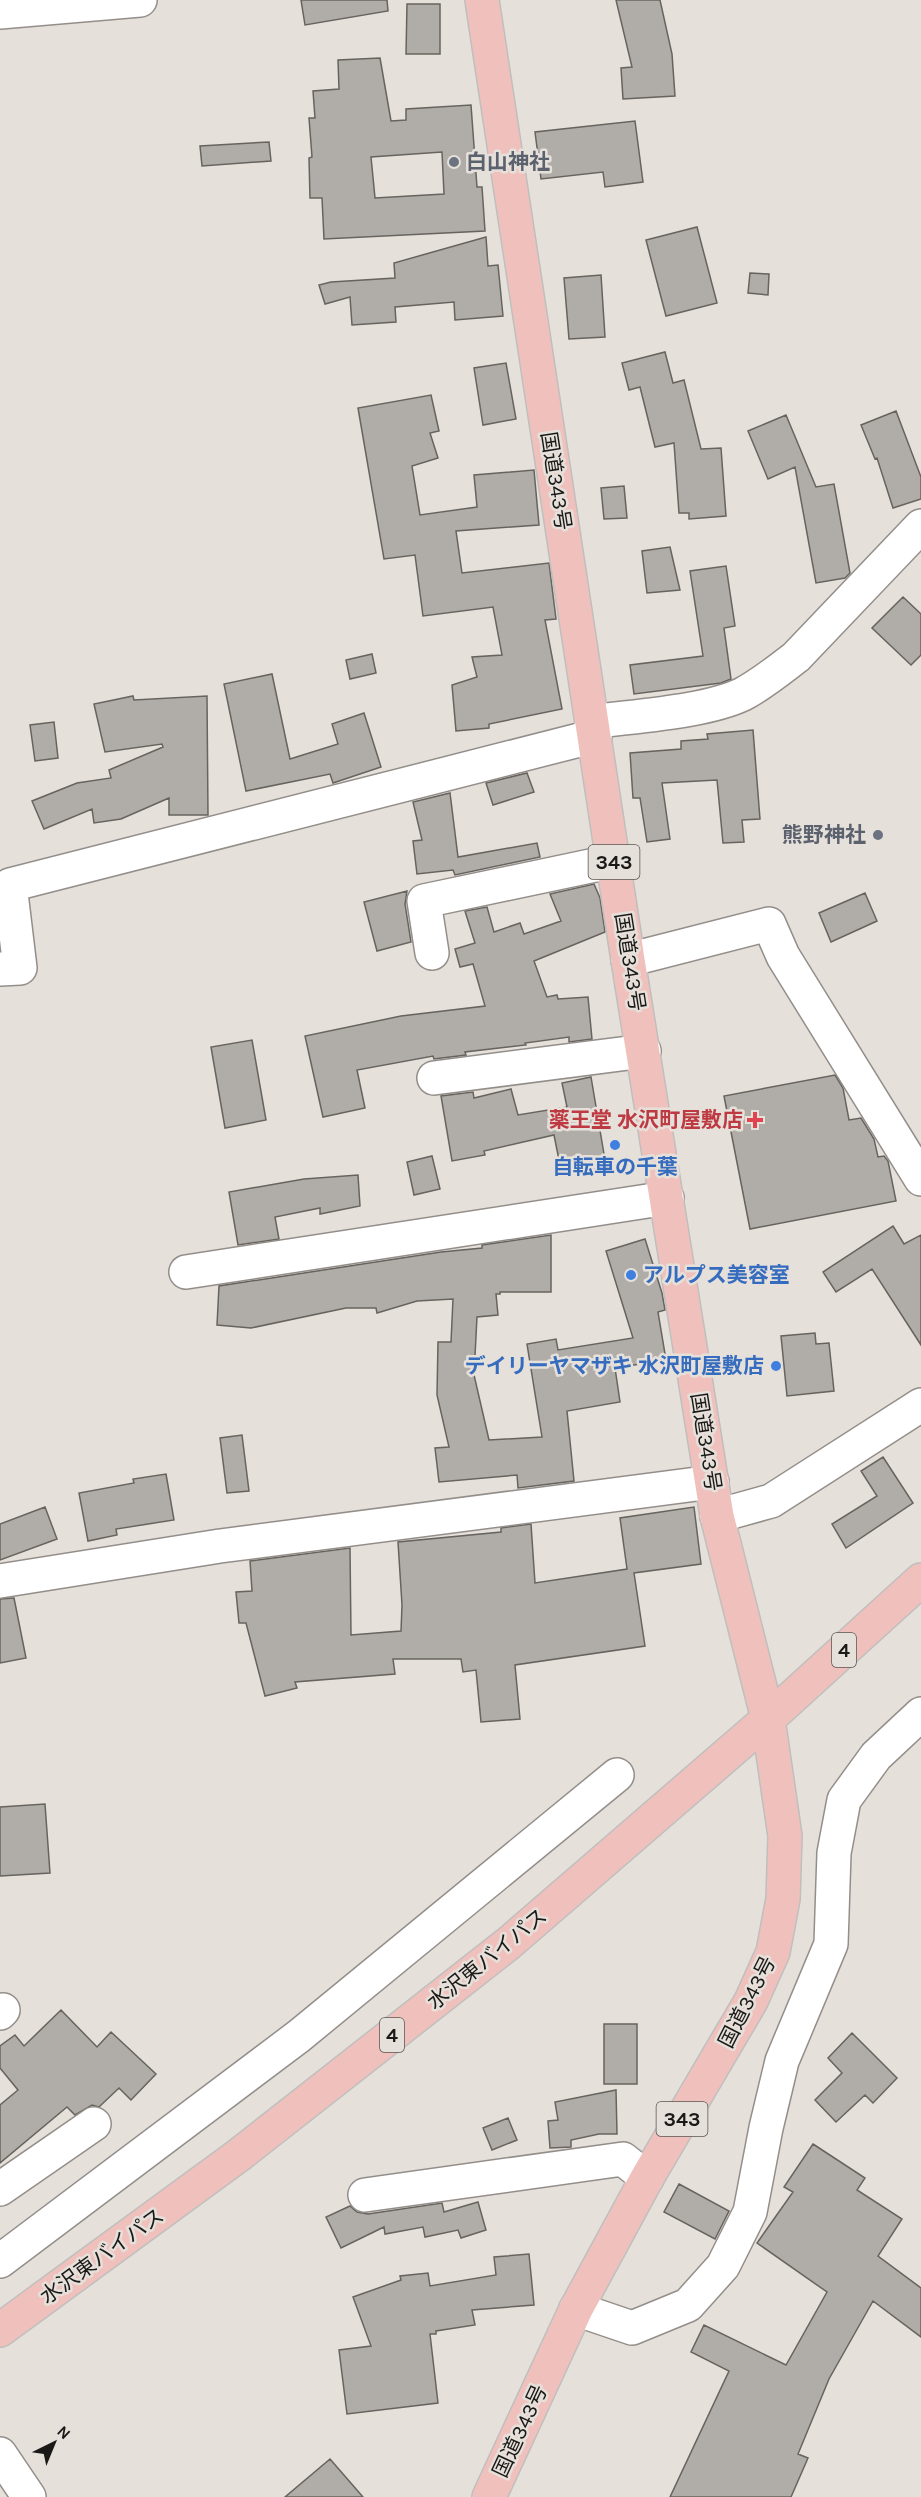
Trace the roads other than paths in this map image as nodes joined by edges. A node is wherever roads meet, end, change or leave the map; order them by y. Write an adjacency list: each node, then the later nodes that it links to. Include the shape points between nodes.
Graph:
1 (140, 0): 3 (street)
2 (482, 0): 5 (highway, 国道343号 / 343)
3 (0, 12)
4 (921, 525): 5 (street, via 796,657 774,675 741,695)
5 (594, 729): 6 (highway, 国道343号 / 343); 9 (street, via 10,885 20,968)
6 (614, 861): 7 (street, via 424,901); 8 (highway, 国道343号 / 343)
7 (432, 953)
8 (628, 960): 10 (highway, 国道343号 / 343); 12 (street, via 769,924 783,956)
9 (0, 969)
10 (644, 1051): 11 (street); 13 (highway, 国道343号 / 343)
11 (434, 1078)
12 (921, 1179)
13 (667, 1198): 14 (street); 16 (highway, 国道343号 / 343)
14 (186, 1272)
15 (921, 1405): 17 (street, via 771,1501)
16 (712, 1482): 17 (highway, 国道343号 / 343); 19 (street, via 220,1546)
17 (717, 1516): 21 (highway, 国道343号 / 343)
18 (921, 1580): 21 (highway, 水沢東バイパス / 4)
19 (0, 1581)
20 (921, 1714): 28 (street, via 876,1756 844,1800 834,1853 831,1944 782,2061 750,2212 723,2266 687,2305 632,2328)
21 (768, 1719): 24 (highway, 国道343号 / 343, via 785,1836 783,1899 773,1952 752,2001); 29 (highway, 水沢東バイパス / 4, via 499,1951 239,2155)
22 (617, 1775): 27 (street, via 299,2036)
23 (94, 2124): 25 (street)
24 (647, 2178): 26 (street, via 623,2159); 28 (highway, 国道343号 / 343)
25 (0, 2189)
26 (365, 2195)
27 (0, 2261)
28 (576, 2309): 32 (highway, 国道343号 / 343)
29 (0, 2330)
30 (3, 2464): 31 (street)
31 (29, 2497)
32 (489, 2497)

